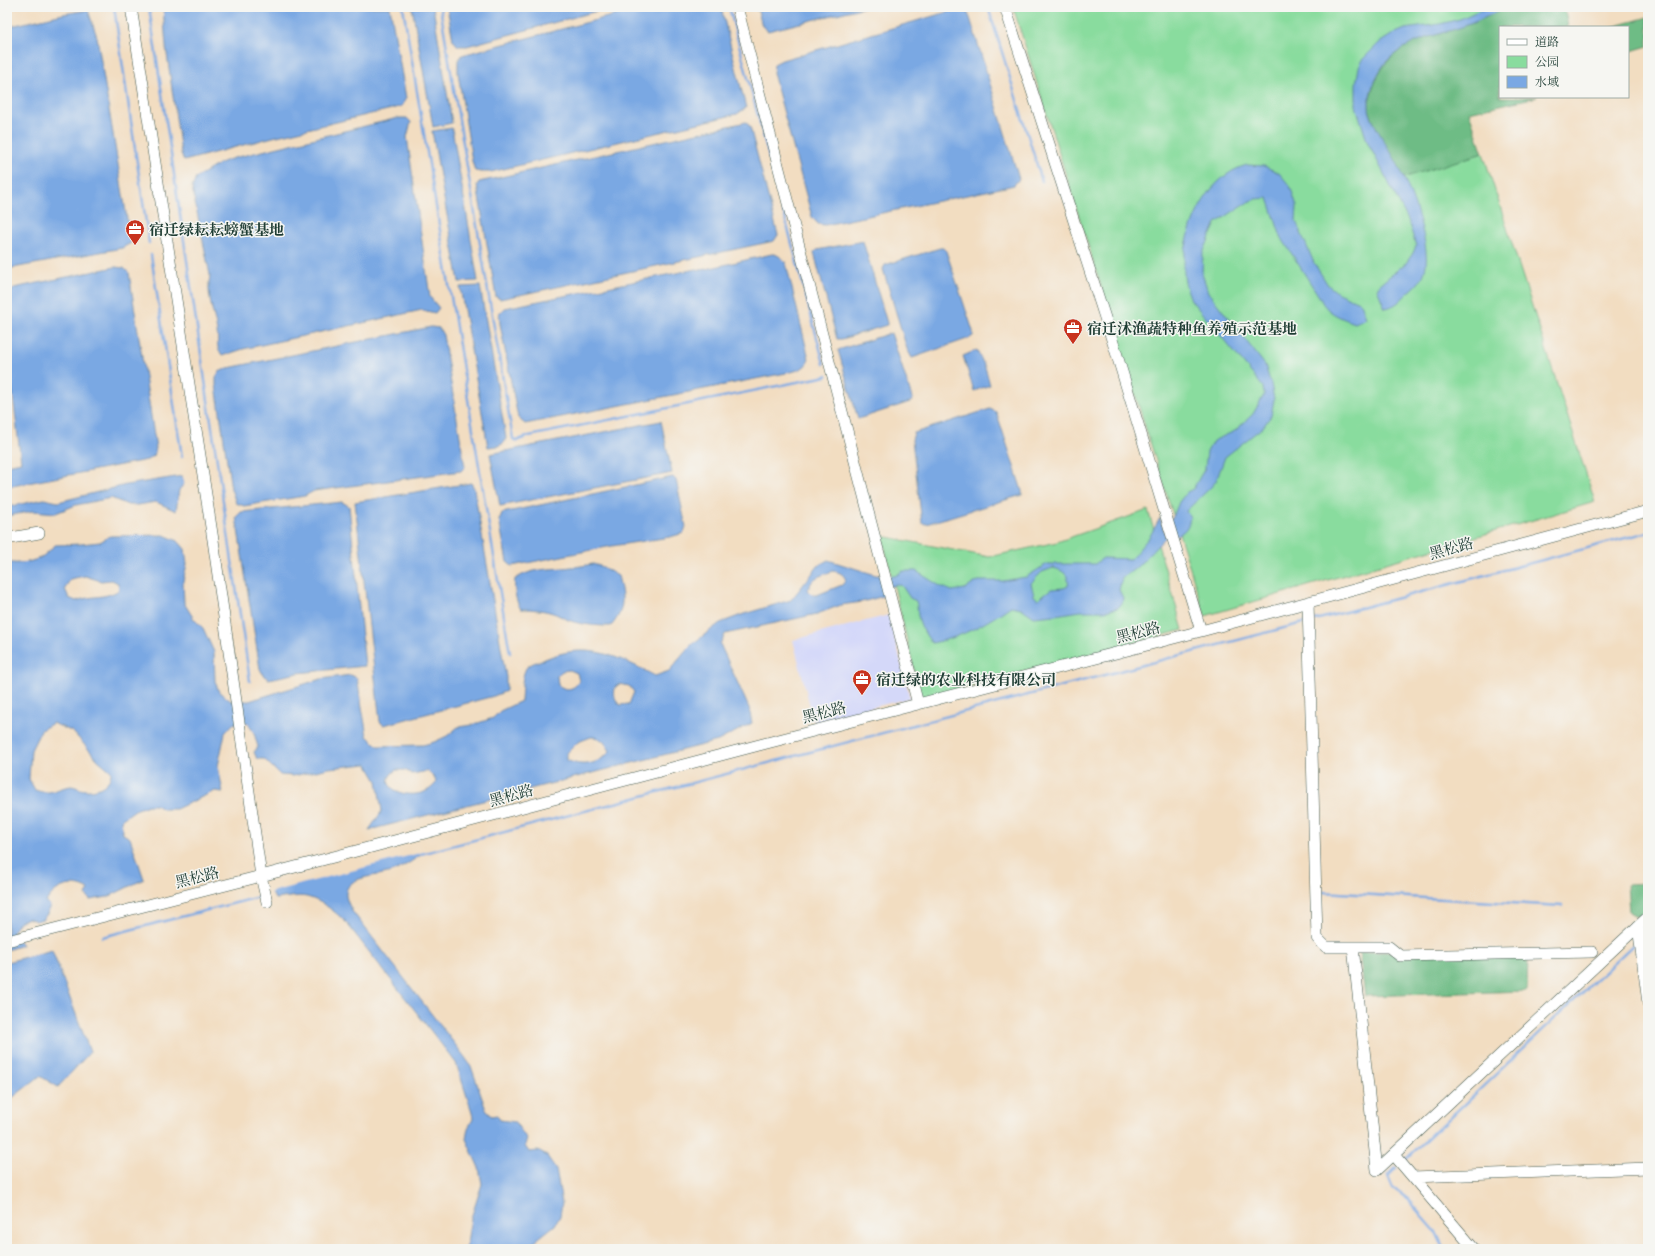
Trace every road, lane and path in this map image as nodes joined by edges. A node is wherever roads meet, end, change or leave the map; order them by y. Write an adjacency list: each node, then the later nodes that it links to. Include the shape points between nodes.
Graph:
1 (131, 7): 10 (street)
2 (737, 7): 9 (street)
3 (1006, 7): 8 (street, via 1116,352)
4 (1648, 511): 7 (street, 黑松路)
5 (39, 533): 6 (street)
6 (11, 538)
7 (1308, 602): 8 (street, 黑松路); 15 (street, via 1317,938 1326,947)
8 (1201, 631): 9 (street, 黑松路)
9 (918, 704): 10 (street, 黑松路)
10 (262, 880): 11 (street); 14 (street, 黑松路)
11 (267, 902)
12 (1648, 917): 13 (street)
13 (1638, 926): 17 (street); 18 (street)
14 (7, 941)
15 (1353, 947): 16 (street, via 1389,946 1400,956); 18 (street, via 1377,1170)
16 (1592, 952)
17 (1648, 1003)
18 (1394, 1155): 20 (street)
19 (1648, 1168): 20 (street)
20 (1413, 1177): 21 (street)
21 (1474, 1249)

